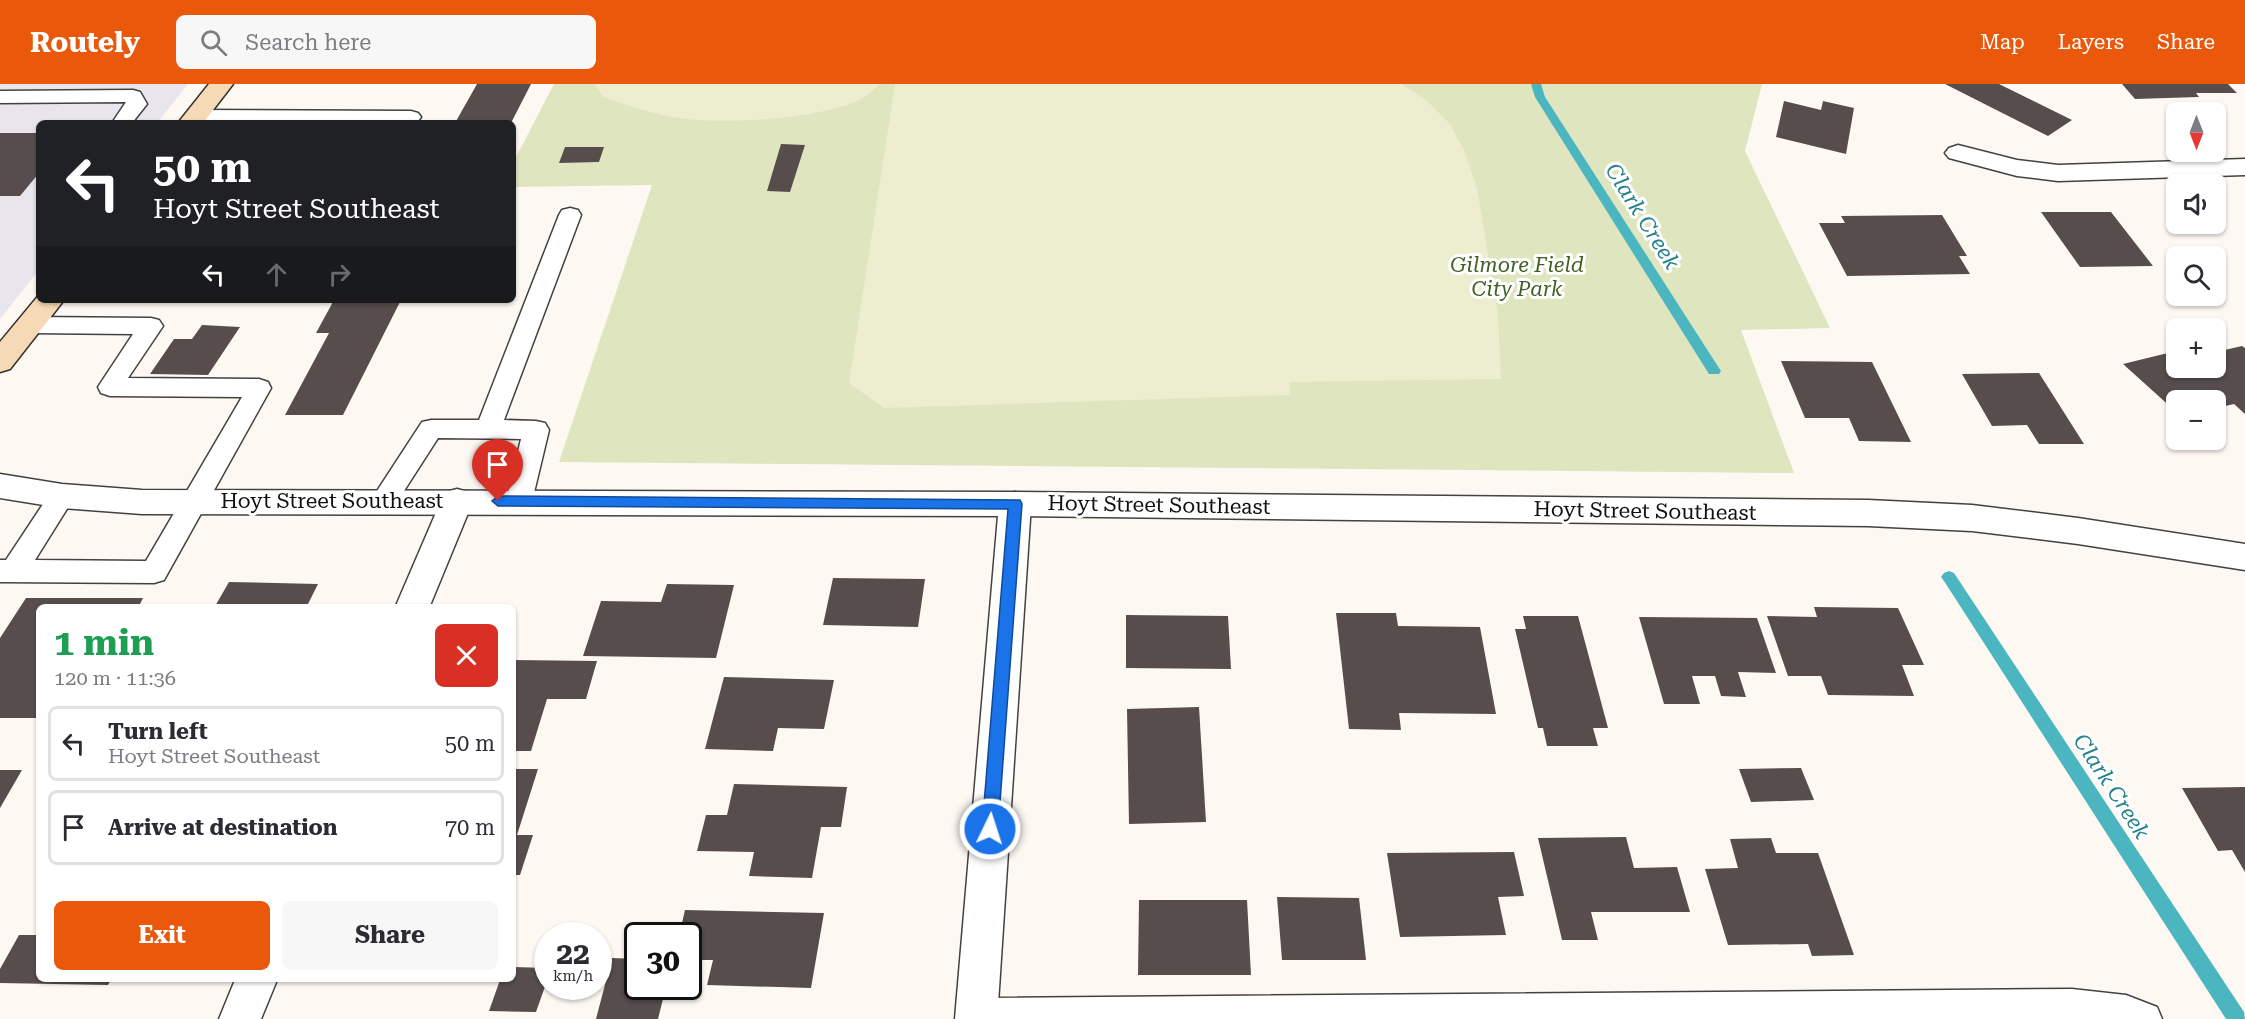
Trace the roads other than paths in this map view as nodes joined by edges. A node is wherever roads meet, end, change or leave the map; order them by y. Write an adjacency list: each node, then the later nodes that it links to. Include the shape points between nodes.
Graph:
1 (221, 84): 5 (main road)
2 (0, 97): 4 (lane, via 134,96 137,104)
3 (411, 117): 5 (lane)
4 (124, 120)
5 (193, 120)
6 (1958, 153): 7 (street, via 2058,173)
7 (2245, 167)
8 (570, 214): 12 (lane)
9 (48, 303): 10 (main road)
10 (30, 325): 11 (main road); 18 (lane, via 152,326 110,387 259,388)
11 (0, 362)
12 (488, 429): 15 (lane, via 431,429); 17 (lane, via 536,430)
13 (0, 486): 14 (street, Hoyt Street Southeast)
14 (62, 496): 18 (street, Hoyt Street Southeast); 21 (lane)
15 (384, 501): 16 (street, Hoyt Street Southeast); 18 (street, Hoyt Street Southeast)
16 (457, 501): 17 (street, Hoyt Street Southeast); 22 (street)
17 (519, 501): 19 (street, Hoyt Street Southeast)
18 (194, 502): 21 (lane, via 154,572)
19 (1015, 504): 20 (street, Hoyt Street Southeast, via 1868,513 1984,520); 24 (street)
20 (2245, 557)
21 (6, 572)
22 (414, 604)
23 (255, 982): 25 (street)
24 (976, 1017): 26 (lane, via 2072,1006 2126,1012)
25 (240, 1019)
26 (2145, 1019)

